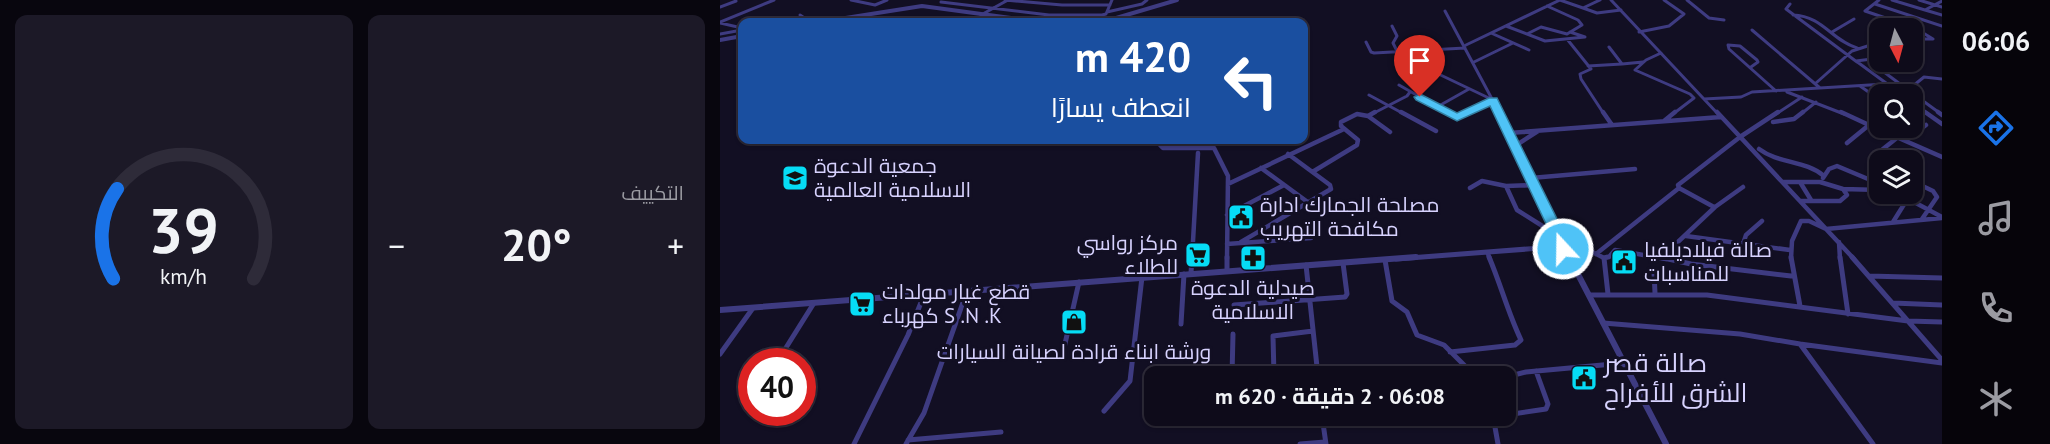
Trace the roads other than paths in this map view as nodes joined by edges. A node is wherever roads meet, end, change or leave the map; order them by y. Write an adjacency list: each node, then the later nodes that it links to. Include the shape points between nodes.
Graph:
1 (774, 0): 43 (street)
2 (851, 0): 3 (street, via 876,5)
3 (887, 0)
4 (944, 0): 28 (street, via 941,2)
5 (1007, 0): 23 (street); 28 (street)
6 (1112, 0): 23 (street)
7 (1147, 0): 32 (street)
8 (1177, 0): 19 (street)
9 (1560, 0): 24 (street); 27 (street)
10 (1600, 0): 27 (street)
11 (1611, 0): 30 (street)
12 (1664, 0): 51 (street, via 1684,14 1667,27)
13 (1687, 0): 42 (street, via 1709,18)
14 (1880, 0): 21 (street)
15 (1892, 0): 31 (street)
16 (1919, 0): 22 (street)
17 (736, 1): 26 (street)
18 (1942, 1): 22 (street)
19 (1166, 2): 40 (street)
20 (1790, 4): 35 (street, via 1786,9)
21 (1875, 4): 46 (street); 59 (street, via 1865,11 1915,28)
22 (1934, 4): 25 (street); 31 (street)
23 (1110, 5): 32 (street)
24 (1547, 6): 45 (street); 50 (street, via 1581,21 1582,25)
25 (1942, 7)
26 (720, 8)
27 (1583, 8): 30 (street, via 1595,13)
28 (992, 9): 32 (street, via 1049,15); 34 (street)
29 (1445, 10): 65 (street)
30 (1621, 10): 51 (street)
31 (1924, 10): 36 (street)
32 (1107, 12)
33 (800, 15): 37 (street)
34 (981, 15): 38 (street, via 918,6); 39 (street)
35 (1793, 15): 52 (street, via 1808,14); 71 (street)
36 (1942, 15)
37 (802, 18)
38 (844, 18)
39 (1011, 18)
40 (1115, 18)
41 (1854, 19): 52 (street)
42 (1724, 20)
43 (720, 23): 47 (street)
44 (1392, 26): 69 (street)
45 (1505, 26): 53 (street); 55 (street)
46 (1942, 26)
47 (738, 28)
48 (738, 30): 54 (street)
49 (1752, 30): 82 (street)
50 (1570, 32): 55 (street, via 1562,34 1541,27); 57 (street, via 1585,37)
51 (1639, 32): 70 (street)
52 (1832, 32): 67 (street)
53 (1491, 33): 63 (street); 65 (street)
54 (720, 34)
55 (1527, 34): 57 (street, via 1547,41)
56 (738, 37): 61 (street)
57 (1567, 39): 77 (street)
58 (1923, 39): 59 (street)
59 (1933, 39): 60 (street)
60 (1942, 39)
61 (720, 40)
62 (1366, 42): 69 (street, via 1372,53)
63 (1513, 43): 68 (street); 73 (street)
64 (1869, 45): 67 (street)
65 (1465, 46): 69 (street); 73 (street)
66 (1609, 47): 76 (street)
67 (1857, 48): 71 (street)
68 (1529, 50)
69 (1398, 53)
70 (1661, 53): 74 (street); 99 (street)
71 (1847, 55): 75 (street); 82 (street)
72 (1869, 58): 75 (street)
73 (1474, 62): 100 (street)
74 (1643, 62): 76 (street); 109 (street, via 1636,71 1694,97)
75 (1857, 62): 83 (street)
76 (1622, 64): 77 (street)
77 (1588, 66): 113 (street, via 1590,70 1580,74 1580,81)
78 (1751, 68): 78 (street, via 1730,49 1728,45 1740,46 1757,60); 92 (street)
79 (1428, 69): 90 (street)
80 (1884, 72): 84 (street)
81 (1942, 79): 85 (street, via 1924,77)
82 (1816, 83): 89 (street)
83 (1886, 84)
84 (1900, 84)
85 (1915, 84)
86 (1400, 85): 93 (street)
87 (1869, 85): 88 (street)
88 (1860, 86): 89 (street); 94 (street)
89 (1820, 88): 91 (street)
90 (1469, 89): 100 (street); 104 (street)
91 (1783, 90): 92 (street); 98 (street)
92 (1776, 91): 99 (street)
93 (1410, 92): 96 (street); 97 (street)
94 (1869, 92)
95 (1369, 94): 103 (street)
96 (1407, 96): 97 (street); 103 (street)
97 (1420, 97): 104 (street)
98 (1802, 97): 102 (street); 120 (street)
99 (1703, 99): 108 (street)
100 (1493, 100): 104 (street, via 1460,117); 119 (street)
101 (1923, 101): 106 (street)
102 (1816, 102): 110 (street, via 1794,119); 114 (street)
103 (1389, 106): 107 (street); 116 (street)
104 (1437, 107)
105 (1923, 110): 111 (street)
106 (1942, 115)
107 (1368, 116): 115 (street, via 1357,114 1341,122); 118 (street)
108 (1721, 117): 109 (street); 120 (street)
109 (1664, 121): 113 (street)
110 (1773, 122)
111 (1942, 123)
112 (1926, 124): 123 (street)
113 (1612, 125): 117 (street)
114 (1869, 125): 124 (street)
115 (1344, 129): 130 (street); 134 (street, via 1358,140 1358,146)
116 (1436, 131)
117 (1538, 131): 119 (street); 126 (street)
118 (1390, 132)
119 (1509, 133): 126 (street)
120 (1740, 137): 138 (street); 148 (street)
121 (1896, 138): 128 (street)
122 (1902, 138): 123 (street)
123 (1906, 140): 131 (street)
124 (1847, 142)
125 (1160, 144): 141 (street, via 1163,148 1214,148 1226,169)
126 (1515, 146): 136 (street)
127 (1759, 150): 135 (street, via 1778,161 1811,166)
128 (1882, 150)
129 (1198, 153): 186 (street)
130 (1288, 154): 132 (street); 134 (street)
131 (1942, 157)
132 (1261, 168): 141 (street); 142 (street)
133 (1635, 169): 136 (street)
134 (1314, 171): 153 (street, via 1332,187)
135 (1824, 176): 137 (street, via 1840,166); 140 (street)
136 (1531, 178): 143 (street)
137 (1869, 179)
138 (1783, 182): 139 (street); 152 (street)
139 (1799, 182): 140 (street); 151 (street)
140 (1820, 182): 149 (street)
141 (1227, 184): 158 (street)
142 (1284, 185): 153 (street); 158 (street)
143 (1535, 185): 144 (street); 172 (street)
144 (1506, 186): 147 (street, via 1481,181); 163 (street, via 1517,210)
145 (1743, 186): 156 (street)
146 (1923, 187): 157 (street, via 1937,197)
147 (1470, 188)
148 (1679, 188): 156 (street); 177 (street)
149 (1843, 189): 150 (street); 151 (street, via 1847,195 1840,201)
150 (1869, 190)
151 (1811, 200): 152 (street)
152 (1800, 201): 164 (street)
153 (1309, 203): 167 (street)
154 (1904, 204): 162 (street)
155 (1918, 204): 157 (street)
156 (1714, 207): 165 (street)
157 (1929, 210): 159 (street); 160 (street)
158 (1227, 215): 169 (street)
159 (1942, 217): 160 (street)
160 (1922, 219): 162 (street)
161 (1762, 221): 170 (street, via 1746,235)
162 (1893, 222): 164 (street)
163 (1544, 227)
164 (1826, 229): 168 (street); 173 (street, via 1801,221)
165 (1686, 236): 170 (street); 178 (street)
166 (1311, 238): 167 (street)
167 (1241, 242): 169 (street)
168 (1839, 242): 189 (street); 206 (street)
169 (1227, 244): 184 (street)
170 (1743, 244): 173 (street)
171 (1581, 246): 177 (street)
172 (1565, 249): 174 (street); 175 (street); 183 (street)
173 (1790, 250): 188 (street)
174 (1520, 251): 175 (street); 176 (street)
175 (1548, 251): 183 (street, via 1564,256)
176 (1488, 254): 180 (street); 215 (street, via 1521,340 1515,345)
177 (1596, 254): 179 (street)
178 (1662, 257): 179 (street, via 1620,249); 188 (street)
179 (1604, 258): 195 (street)
180 (1385, 260): 181 (street); 215 (street, via 1393,303 1407,312 1418,335 1444,345)
181 (1343, 263): 182 (street); 198 (street, via 1346,296)
182 (1306, 265): 184 (street); 198 (street)
183 (1576, 270): 197 (street)
184 (1227, 271): 186 (street)
185 (1654, 272): 194 (street)
186 (1191, 273): 187 (street)
187 (1184, 274): 190 (street); 210 (street)
188 (1791, 276): 203 (street)
189 (1869, 276): 191 (street); 200 (street)
190 (1142, 277): 192 (street); 226 (street, via 1130,381)
191 (1942, 278)
192 (1079, 282): 193 (street); 217 (street)
193 (967, 291): 196 (street); 231 (street, via 924,413)
194 (1656, 293): 195 (street); 203 (street)
195 (1608, 294): 197 (street)
196 (924, 295): 199 (street); 233 (street)
197 (1589, 295): 208 (street)
198 (1310, 299): 202 (street); 211 (street)
199 (814, 303): 204 (street); 214 (street)
200 (1893, 303): 201 (street); 207 (street)
201 (1942, 305)
202 (1234, 306)
203 (1800, 306): 206 (street)
204 (753, 308): 205 (street); 216 (street)
205 (720, 310)
206 (1848, 314): 207 (street)
207 (1908, 321): 209 (street); 218 (street)
208 (1603, 322): 213 (street, via 1740,334); 219 (street)
209 (1942, 322)
210 (1181, 324)
211 (1313, 331): 221 (street, via 1273,336); 222 (street)
212 (1233, 333): 220 (street)
213 (1800, 344): 218 (street); 237 (street)
214 (786, 348)
215 (1450, 352): 223 (street)
216 (720, 354)
217 (1062, 357)
218 (1942, 362)
219 (1624, 363): 224 (street); 236 (street)
220 (1232, 366)
221 (1274, 366)
222 (1317, 366)
223 (1465, 366)
224 (1536, 371): 225 (street); 227 (street, via 1548,404 1546,409)
225 (1516, 376)
226 (1104, 411)
227 (1516, 414)
228 (1323, 426): 232 (street)
229 (1495, 426): 235 (street)
230 (1001, 432): 231 (street)
231 (907, 442)
232 (1325, 443): 234 (street)
233 (854, 444)
234 (1300, 444)
235 (1498, 444)
236 (1666, 444)
237 (1873, 444)

